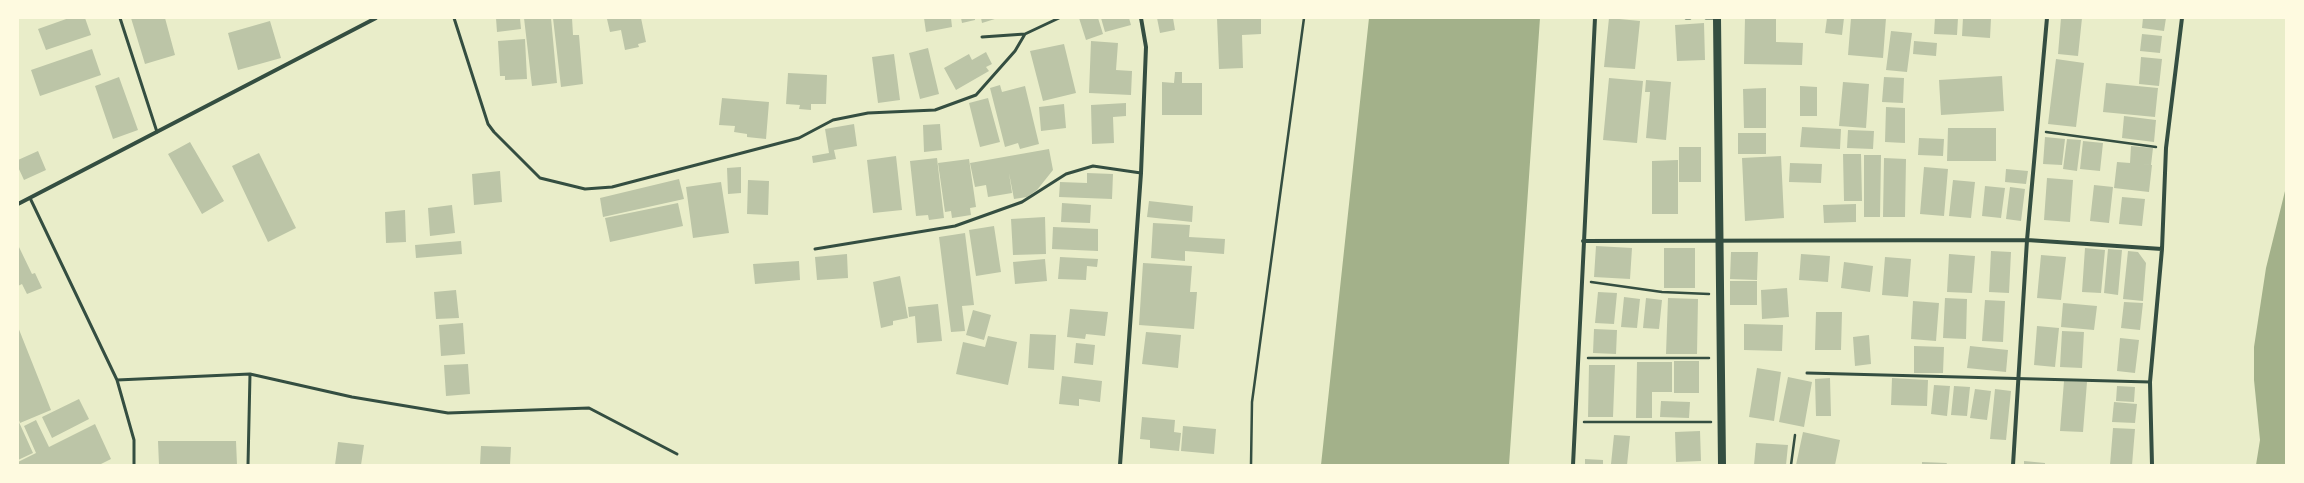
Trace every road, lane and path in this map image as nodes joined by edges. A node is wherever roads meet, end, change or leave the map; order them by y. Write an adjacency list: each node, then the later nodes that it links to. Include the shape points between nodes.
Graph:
1 (120, 18): 17 (lane)
2 (376, 18): 17 (street)
3 (454, 18): 14 (lane, via 488,124 494,132 540,178 585,189 612,187 799,138 833,120 868,113 935,110 976,95 1015,51)
4 (1059, 18): 14 (lane)
5 (1141, 18): 19 (street, via 1146,47)
6 (1304, 18): 45 (path, via 1252,402)
7 (1596, 18): 24 (street)
8 (1686, 18): 9 (lane)
9 (1690, 18)
10 (1706, 18): 11 (lane)
11 (1717, 18): 22 (main road)
12 (2047, 18): 16 (street)
13 (2182, 18): 18 (street)
14 (1024, 34): 15 (lane)
15 (982, 37)
16 (2037, 131): 18 (path); 23 (street)
17 (157, 132): 20 (street)
18 (2166, 148): 26 (street)
19 (1141, 173): 25 (lane, via 1093,166 1066,174 1022,202 955,226); 44 (street)
20 (30, 198): 21 (street); 33 (lane)
21 (18, 204)
22 (1719, 240): 23 (street); 24 (street); 28 (main road)
23 (2027, 240): 26 (street); 34 (street)
24 (1583, 241): 27 (street)
25 (815, 248)
26 (2162, 249): 35 (street)
27 (1582, 280): 28 (path, via 1662,292); 29 (street)
28 (1720, 295): 30 (main road)
29 (1577, 358): 30 (path); 36 (street)
30 (1721, 358): 37 (main road)
31 (1807, 373): 34 (lane)
32 (250, 374): 33 (lane); 39 (lane, via 352,397 448,413 589,408); 43 (lane)
33 (117, 380): 40 (lane, via 134,440)
34 (2019, 380): 35 (lane); 49 (street)
35 (2150, 382): 50 (street)
36 (1576, 422): 37 (path); 46 (street)
37 (1721, 422): 47 (main road)
38 (1795, 435): 48 (path)
39 (677, 454)
40 (135, 458): 41 (lane); 42 (lane)
41 (130, 465)
42 (134, 465)
43 (248, 465)
44 (1120, 465)
45 (1251, 465)
46 (1573, 465)
47 (1722, 465)
48 (1791, 465)
49 (2013, 465)
50 (2152, 465)

